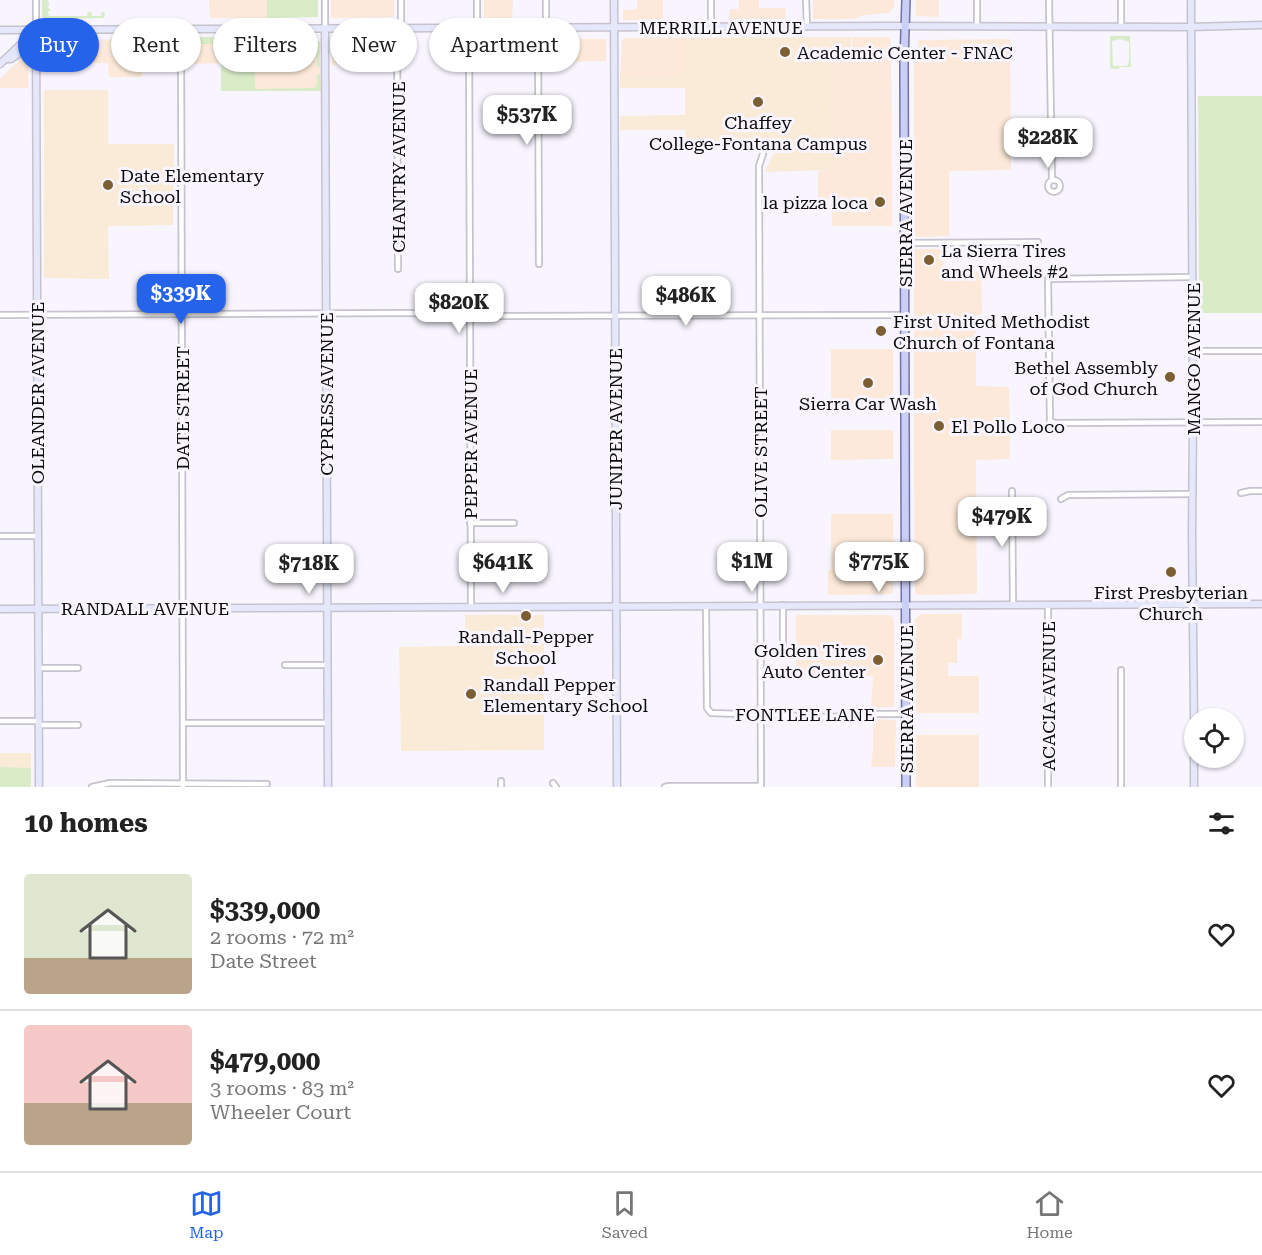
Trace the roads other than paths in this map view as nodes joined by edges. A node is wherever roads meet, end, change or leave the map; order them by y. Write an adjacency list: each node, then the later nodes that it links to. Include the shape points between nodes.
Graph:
1 (36, 0): 14 (street, OLEANDER AVENUE)
2 (324, 0): 28 (street, CYPRESS AVENUE)
3 (401, 0): 15 (street, CHANTRY AVENUE)
4 (477, 0): 16 (street)
5 (546, 0): 17 (street)
6 (614, 0): 26 (street, JUNIPER AVENUE)
7 (711, 0): 27 (street)
8 (807, 0): 20 (street)
9 (906, 0): 19 (main road, SIERRA AVENUE)
10 (977, 0): 21 (street)
11 (1049, 0): 22 (street)
12 (1120, 0): 23 (street)
13 (1191, 0): 24 (street, MANGO AVENUE)
14 (36, 18)
15 (400, 18)
16 (477, 18)
17 (546, 18)
18 (1262, 25): 24 (street, MERRILL AVENUE)
19 (905, 26): 20 (street, MERRILL AVENUE); 21 (street, MERRILL AVENUE); 44 (main road, SIERRA AVENUE)
20 (807, 27): 27 (street, MERRILL AVENUE)
21 (977, 27): 22 (street, MERRILL AVENUE)
22 (1050, 27): 23 (street, MERRILL AVENUE); 42 (street)
23 (1121, 27): 24 (street, MERRILL AVENUE)
24 (1191, 27): 47 (street, MANGO AVENUE)
25 (580, 28): 26 (street, MERRILL AVENUE)
26 (614, 28): 27 (street, MERRILL AVENUE); 54 (street, JUNIPER AVENUE)
27 (711, 28)
28 (325, 29): 29 (street, MERRILL AVENUE); 32 (street, MERRILL AVENUE); 48 (street, CYPRESS AVENUE)
29 (330, 29)
30 (0, 30): 31 (street, MERRILL AVENUE)
31 (18, 30)
32 (201, 30)
33 (18, 47): 35 (street)
34 (18, 54): 35 (street)
35 (2, 62)
36 (36, 72): 51 (street, OLEANDER AVENUE)
37 (181, 72): 49 (street, DATE STREET)
38 (399, 72): 46 (street, CHANTRY AVENUE)
39 (470, 72): 52 (street, PEPPER AVENUE)
40 (538, 72): 45 (street)
41 (763, 154): 55 (street, OLIVE STREET, via 759,166)
42 (1052, 180)
43 (1038, 242): 44 (street)
44 (905, 243): 53 (main road, SIERRA AVENUE)
45 (539, 264)
46 (398, 269)
47 (1192, 277): 56 (street, MANGO AVENUE); 58 (street, via 1048,279 1050,421)
48 (326, 313): 49 (street); 52 (street); 79 (street, CYPRESS AVENUE)
49 (181, 314): 51 (street); 81 (street, DATE STREET)
50 (0, 315): 51 (street)
51 (37, 315): 68 (street, OLEANDER AVENUE)
52 (470, 315): 54 (street); 66 (street, PEPPER AVENUE)
53 (905, 315): 55 (street); 74 (main road, SIERRA AVENUE)
54 (615, 316): 55 (street); 77 (street, JUNIPER AVENUE)
55 (760, 316): 72 (street, OLIVE STREET)
56 (1192, 351): 57 (street); 58 (street, MANGO AVENUE)
57 (1262, 351)
58 (1194, 422): 59 (street); 63 (street, MANGO AVENUE)
59 (1262, 422)
60 (1012, 491): 69 (street)
61 (1262, 491): 62 (street)
62 (1241, 493)
63 (1193, 494): 64 (street, via 1068,495); 70 (street, MANGO AVENUE)
64 (1060, 499)
65 (514, 523): 66 (street)
66 (470, 524): 76 (street, PEPPER AVENUE)
67 (0, 536): 68 (street)
68 (38, 536): 80 (street, OLEANDER AVENUE)
69 (1013, 604): 74 (street, RANDALL AVENUE); 75 (street, RANDALL AVENUE)
70 (1194, 604): 71 (street, RANDALL AVENUE); 75 (street, RANDALL AVENUE); 89 (street, MANGO AVENUE)
71 (1262, 604)
72 (760, 605): 73 (street, RANDALL AVENUE); 78 (street, RANDALL AVENUE); 90 (street, OLIVE STREET)
73 (783, 605): 74 (street, RANDALL AVENUE); 83 (street)
74 (906, 605): 91 (main road, SIERRA AVENUE)
75 (1048, 605): 109 (street, ACACIA AVENUE)
76 (471, 606): 77 (street, RANDALL AVENUE); 79 (street, RANDALL AVENUE)
77 (616, 606): 78 (street, RANDALL AVENUE); 105 (street, JUNIPER AVENUE)
78 (706, 606): 90 (street, FONTLEE LANE, via 709,712)
79 (327, 607): 81 (street, RANDALL AVENUE); 85 (street, CYPRESS AVENUE)
80 (38, 608): 81 (street, RANDALL AVENUE); 82 (street, RANDALL AVENUE); 86 (street, OLEANDER AVENUE)
81 (183, 608): 94 (street, DATE STREET)
82 (0, 609)
83 (783, 643)
84 (285, 665): 85 (street)
85 (328, 665): 95 (street, CYPRESS AVENUE)
86 (38, 668): 87 (street); 93 (street, OLEANDER AVENUE)
87 (78, 668)
88 (1121, 670): 110 (street)
89 (1194, 708)
90 (761, 714): 91 (street, FONTLEE LANE); 107 (street, OLIVE STREET)
91 (906, 714): 108 (main road, SIERRA AVENUE)
92 (0, 721): 93 (street)
93 (38, 723): 96 (street); 101 (street, OLEANDER AVENUE)
94 (183, 723): 95 (street); 100 (street, DATE STREET)
95 (328, 723): 103 (street, CYPRESS AVENUE)
96 (78, 725)
97 (1194, 768): 111 (street)
98 (501, 781): 104 (street)
99 (267, 784): 100 (street)
100 (183, 785): 102 (street, via 110,783)
101 (39, 787)
102 (92, 787)
103 (328, 787)
104 (501, 787)
105 (616, 787)
106 (665, 787): 107 (street)
107 (761, 787)
108 (906, 787)
109 (1048, 787)
110 (1121, 787)
111 (1194, 787)

